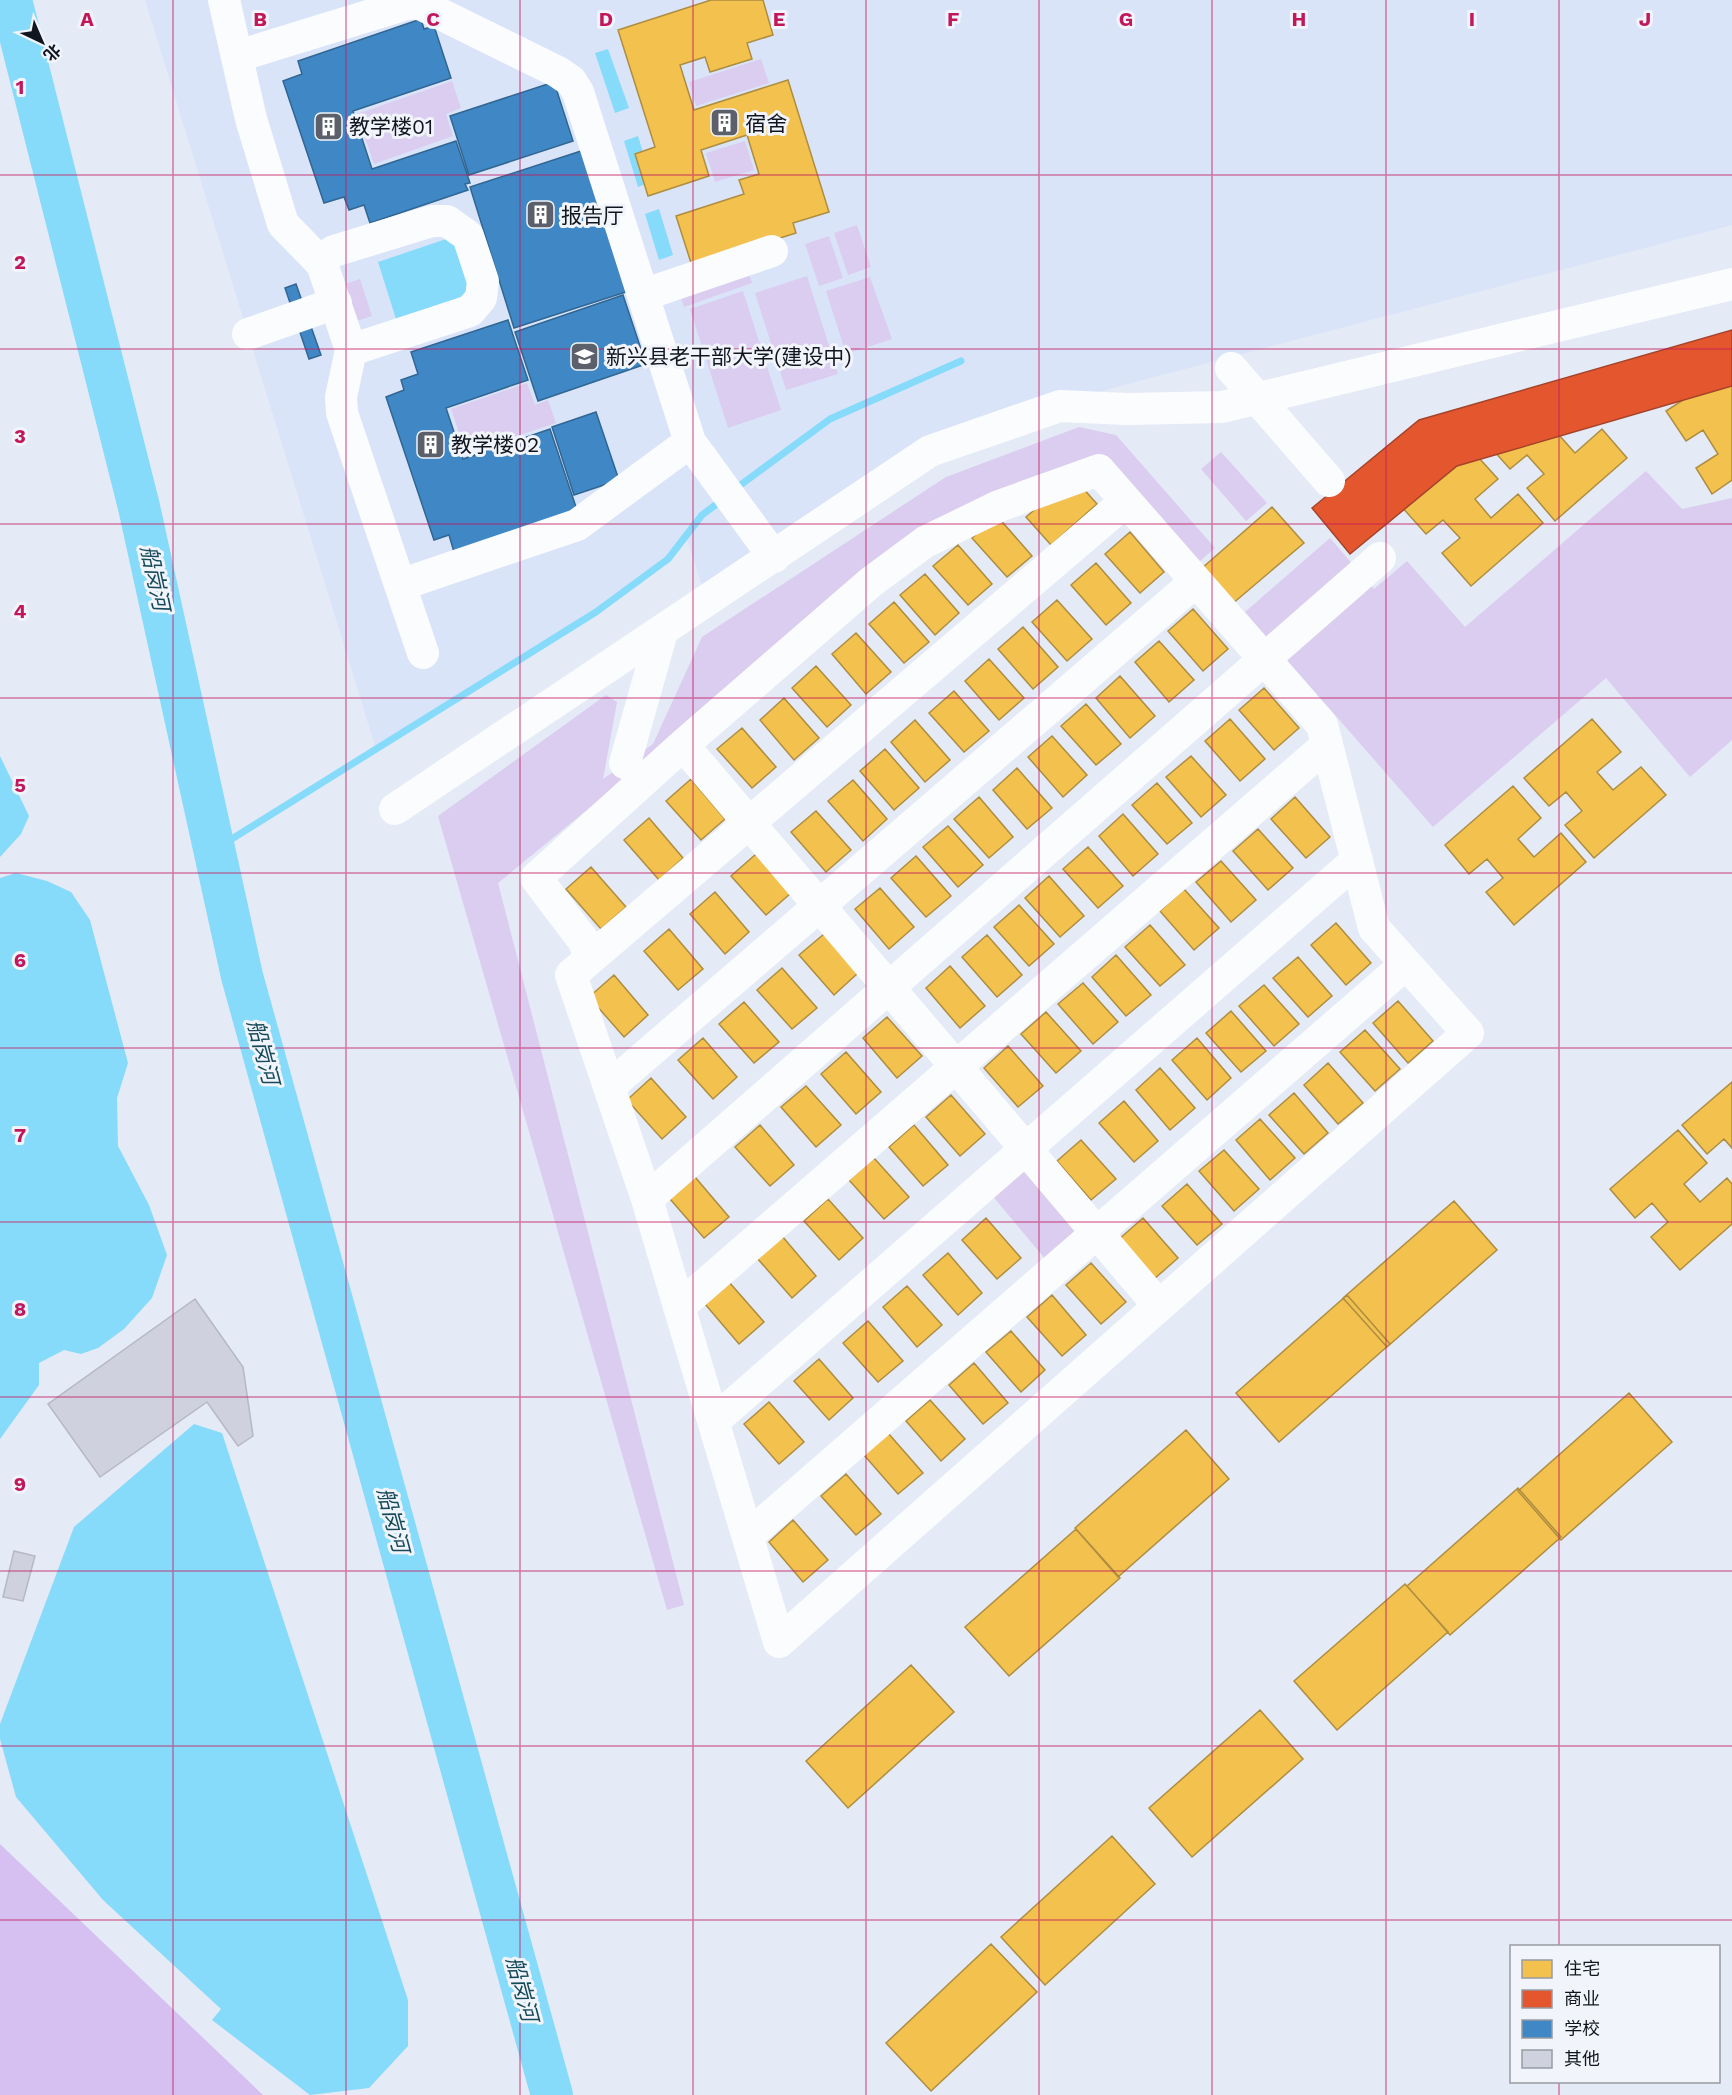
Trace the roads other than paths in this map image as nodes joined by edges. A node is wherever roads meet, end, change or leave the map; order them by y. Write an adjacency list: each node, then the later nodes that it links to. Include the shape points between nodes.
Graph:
1 (224, 0): 2 (street)
2 (238, 56): 4 (street, via 251,119 284,224); 6 (street, via 410,3 422,5 558,72 578,92)
3 (772, 251): 6 (street)
4 (322, 264): 7 (street); 9 (street, via 334,250 432,221 447,221 468,236 483,281 481,298 470,311)
5 (1732, 284): 14 (street, via 1222,407 1060,406 930,451)
6 (643, 295): 11 (street)
7 (336, 303): 8 (street); 9 (street)
8 (248, 334)
9 (351, 350): 17 (street, via 341,397 342,414)
10 (1231, 368): 12 (street)
11 (690, 442): 14 (street); 17 (street, via 577,525)
12 (1329, 481)
13 (1125, 502): 16 (street); 21 (street, via 1099,470 999,506 925,542 872,582); 25 (street)
14 (774, 557): 18 (street)
15 (1380, 558): 20 (street)
16 (1196, 582): 20 (street); 27 (street)
17 (400, 585): 19 (street)
18 (662, 632): 23 (street); 24 (street)
19 (423, 653)
20 (1264, 659): 22 (street, via 1322,725); 30 (street)
21 (683, 745): 25 (street); 28 (street, via 536,878 584,940)
22 (1327, 745): 26 (street); 31 (street)
23 (625, 763)
24 (394, 809)
25 (749, 823): 27 (street); 28 (street)
26 (1357, 860): 29 (street, via 1374,928); 33 (street)
27 (820, 906): 30 (street); 32 (street)
28 (591, 958): 32 (street, via 571,975)
29 (1406, 964): 35 (street); 36 (street, via 1467,1033)
30 (889, 987): 31 (street); 34 (street)
31 (956, 1067): 33 (street); 37 (street)
32 (609, 1088): 34 (street)
33 (1026, 1149): 35 (street); 38 (street)
34 (647, 1199): 37 (street)
35 (1097, 1233): 36 (street); 39 (street)
36 (1159, 1306): 39 (street, via 779,1641)
37 (679, 1307): 38 (street)
38 (714, 1421): 39 (street)
39 (748, 1536)

